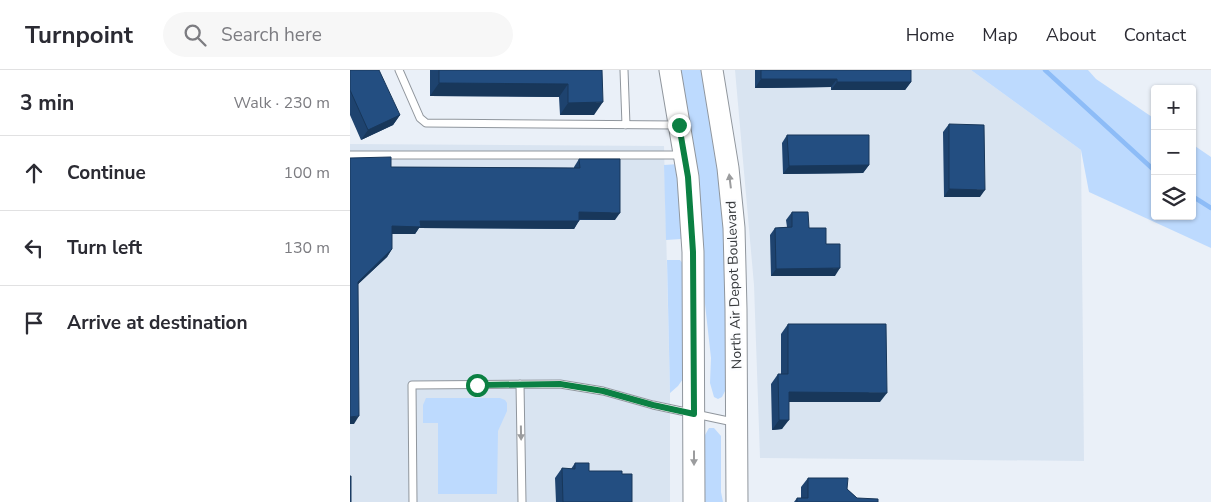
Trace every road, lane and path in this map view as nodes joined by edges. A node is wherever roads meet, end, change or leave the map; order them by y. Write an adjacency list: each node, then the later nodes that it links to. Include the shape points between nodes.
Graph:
1 (399, 70): 5 (lane, via 420,118 426,123)
2 (624, 70): 5 (lane)
3 (670, 70): 6 (main road)
4 (712, 70): 11 (main road, North Air Depot Boulevard, one-way to 4, via 734,228)
5 (626, 125): 6 (lane)
6 (679, 125): 8 (main road)
7 (350, 155): 8 (lane)
8 (685, 155): 10 (main road, via 693,252)
9 (520, 384): 10 (lane, via 560,384 603,391); 12 (lane, via 412,385); 13 (lane, one-way to 13)
10 (694, 414): 11 (lane); 14 (main road, one-way to 14)
11 (737, 422): 15 (main road, North Air Depot Boulevard)
12 (413, 502)
13 (522, 502)
14 (694, 502)
15 (738, 502)

